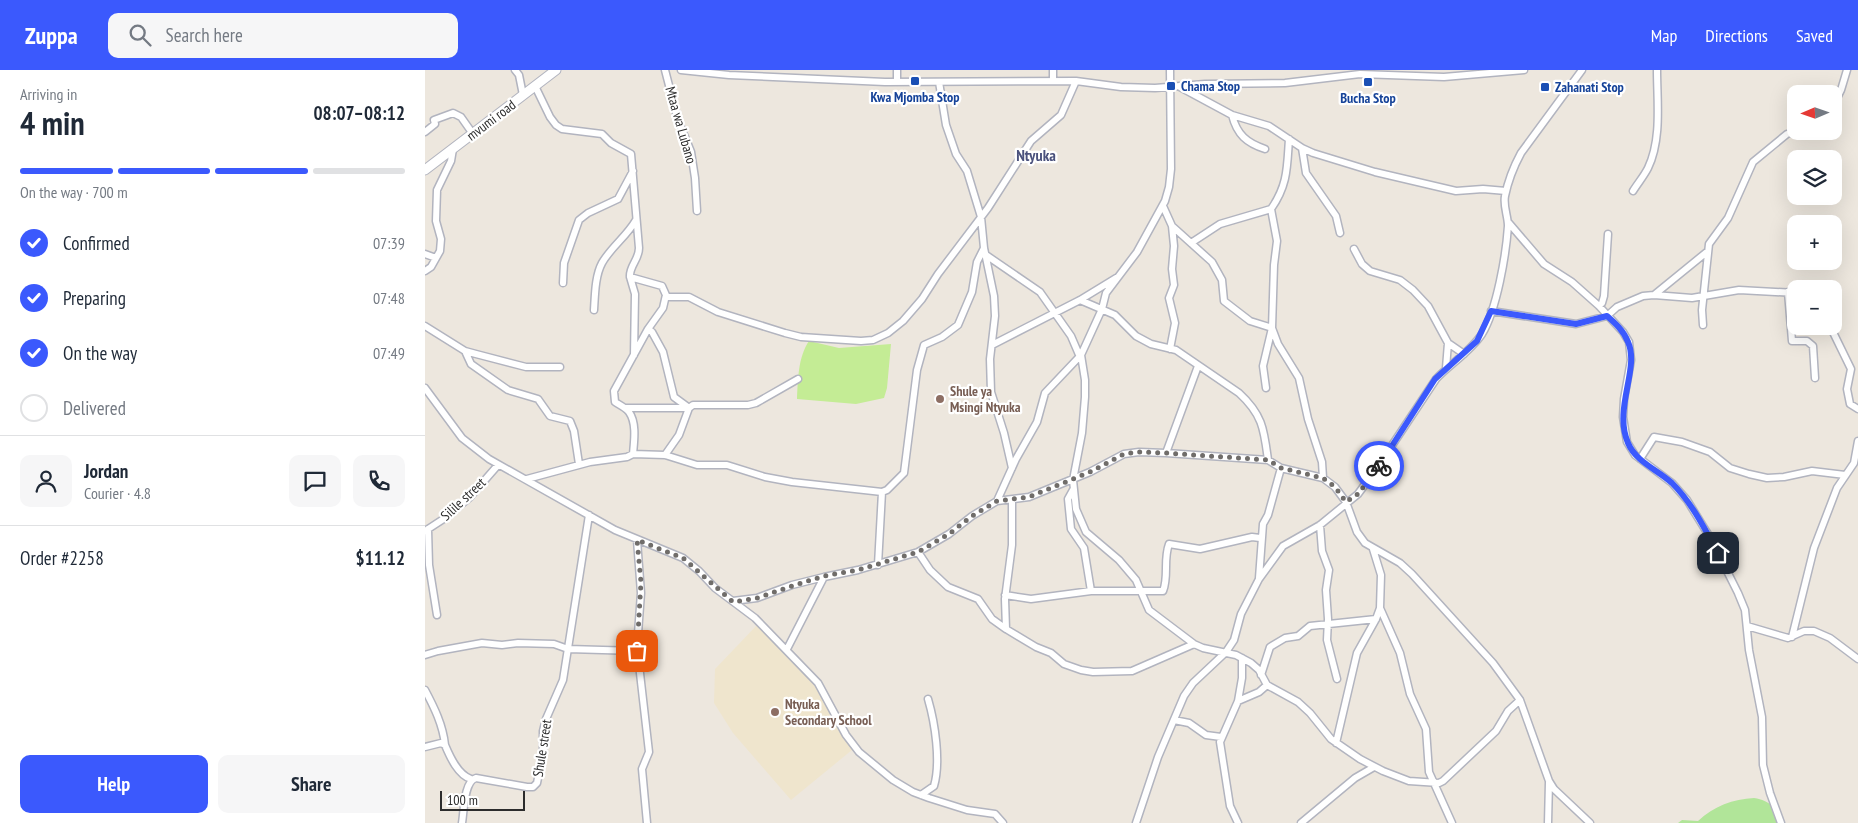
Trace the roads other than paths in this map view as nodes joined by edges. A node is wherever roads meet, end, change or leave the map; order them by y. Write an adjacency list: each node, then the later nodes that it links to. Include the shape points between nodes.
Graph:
1 (515, 70): 21 (street)
2 (556, 70): 18 (street, mvumi road)
3 (665, 70): 36 (street, Mtaa wa Lubano, via 678,120 691,152)
4 (681, 70): 15 (street)
5 (897, 70): 15 (street)
6 (1053, 70): 13 (street)
7 (1170, 70): 20 (street)
8 (1524, 70): 12 (street, via 1444,77)
9 (1582, 70): 32 (street, via 1521,153)
10 (1657, 70): 33 (street, via 1655,148 1648,168)
11 (1847, 70): 17 (street)
12 (1360, 72): 19 (street, via 1285,83)
13 (1053, 80): 14 (street); 16 (street)
14 (1076, 81): 20 (street, via 1121,87); 37 (street, via 1061,115 1031,142)
15 (897, 82): 16 (street)
16 (939, 82): 37 (street, via 946,125 967,171)
17 (1842, 85)
18 (535, 86): 21 (street, mvumi road); 31 (street, via 556,125 562,129 602,134 631,154)
19 (1180, 87): 20 (street); 22 (street)
20 (1171, 88): 34 (street, via 1170,174)
21 (523, 95): 24 (street, mvumi road)
22 (1232, 115): 26 (street, via 1269,126); 29 (street, via 1241,136)
23 (425, 132): 24 (street, via 435,124 434,120 453,113 461,117)
24 (473, 134): 28 (street, mvumi road)
25 (1787, 134): 45 (street, via 1753,162 1728,218 1709,244)
26 (1289, 139): 27 (street); 35 (street, via 1285,183 1282,194)
27 (1302, 148): 32 (street, via 1375,172 1453,191); 41 (street, via 1306,173 1332,208)
28 (453, 149): 30 (street, mvumi road); 48 (street, via 437,190 436,221 441,245)
29 (1265, 149)
30 (425, 170)
31 (633, 172): 38 (street); 52 (street, via 619,199 579,220 564,263)
32 (1506, 191): 39 (street, via 1504,203)
33 (1633, 191)
34 (1163, 206): 40 (street); 50 (street)
35 (1271, 209): 43 (street, via 1220,224); 66 (street, via 1277,241)
36 (697, 211)
37 (981, 217): 46 (street); 56 (street, via 916,307 897,327 873,340 820,339 785,333 718,312 689,297)
38 (636, 220): 51 (street, via 639,254); 60 (street, via 602,263)
39 (1508, 222): 58 (street, via 1544,264); 61 (street)
40 (1172, 226): 43 (street); 72 (street, via 1174,285 1169,298 1175,323)
41 (1341, 233)
42 (1608, 234): 58 (street, via 1604,296)
43 (1191, 243): 66 (street, via 1219,272 1228,305 1249,321)
44 (1354, 250): 70 (street, via 1370,270 1400,280 1413,290 1428,306)
45 (1708, 251): 54 (street); 55 (street)
46 (985, 252): 62 (street, via 1040,292); 71 (street, via 994,296); 102 (street, via 977,262 972,292 958,325 924,345 917,370 904,473)
47 (425, 254): 48 (street)
48 (436, 258): 49 (street)
49 (425, 271)
50 (1121, 274): 57 (street); 59 (street, via 1106,293)
51 (630, 277): 56 (street, via 662,286); 75 (street, via 635,294)
52 (563, 283)
53 (1787, 292): 55 (street, via 1739,290)
54 (1654, 295): 55 (street); 63 (street, via 1624,304)
55 (1704, 296): 64 (street)
56 (666, 297): 67 (street, via 663,308)
57 (1080, 300): 59 (street); 62 (street)
58 (1599, 306): 63 (street)
59 (1102, 309): 72 (street, via 1115,315 1136,336); 76 (street)
60 (594, 310)
61 (1491, 311): 63 (street, via 1576,324); 74 (street, via 1483,332)
62 (1055, 313): 71 (street); 76 (street)
63 (1607, 316): 91 (street, via 1623,332 1631,350 1623,417 1627,442)
64 (1703, 325)
65 (425, 326): 73 (street)
66 (1272, 328): 83 (street, via 1263,366); 98 (street, via 1299,378 1307,419 1322,462)
67 (648, 329): 75 (street); 85 (street, via 663,352 674,397)
68 (1792, 335): 80 (street, via 1792,341 1807,341 1813,346)
69 (1834, 335): 86 (street, via 1851,369 1847,389 1850,404)
70 (1448, 343): 74 (street); 79 (street)
71 (992, 345): 95 (street, via 991,392)
72 (1170, 349): 77 (street)
73 (465, 351): 78 (street, via 526,367); 94 (street, via 471,364 495,382 508,390 538,398 550,416 570,421)
74 (1464, 354): 79 (street)
75 (634, 356): 84 (street, via 614,391 614,400)
76 (1081, 356): 95 (street, via 1045,393 1037,422); 100 (street, via 1085,397)
77 (1198, 366): 88 (street); 92 (street, via 1246,399 1263,424)
78 (560, 367)
79 (1446, 368): 105 (street, via 1435,379 1358,494)
80 (1815, 378)
81 (798, 379): 85 (street, via 756,403)
82 (425, 388): 93 (street, via 462,438)
83 (1266, 388)
84 (625, 408): 85 (street); 89 (street, via 633,424)
85 (689, 408): 90 (street, via 679,435)
86 (1858, 409)
87 (1858, 441): 97 (street, via 1854,463)
88 (1166, 453): 92 (street); 100 (street, via 1124,454)
89 (633, 454): 90 (street); 94 (street, via 627,458)
90 (665, 455): 102 (street, via 697,465 727,465 792,482)
91 (1640, 459): 97 (street, via 1654,437 1710,452 1730,468 1767,478 1812,471); 124 (street, via 1672,483 1699,518 1738,593)
92 (1268, 460): 96 (street)
93 (499, 464): 99 (street); 108 (street, Silile street, via 470,496)
94 (579, 464): 99 (street)
95 (1012, 468): 104 (street)
96 (1281, 468): 98 (street); 109 (street)
97 (1845, 474): 126 (street, via 1814,548)
98 (1323, 478): 105 (street)
99 (527, 479): 106 (street)
100 (1073, 480): 101 (street); 103 (street)
101 (1073, 490): 116 (street, via 1069,499 1071,529 1085,548); 117 (street, via 1083,527 1119,560 1136,580)
102 (882, 492): 113 (street)
103 (1012, 500): 104 (street); 118 (street, via 1012,545)
104 (997, 501): 112 (street)
105 (1346, 502): 107 (street); 111 (street, via 1357,532)
106 (589, 515): 110 (street); 128 (street, Shule street)
107 (1319, 525): 115 (street, via 1283,546); 123 (street, via 1322,551 1329,570 1326,590)
108 (427, 530): 121 (street)
109 (1260, 538): 115 (street); 117 (street, via 1200,549 1169,544 1167,582 1163,592)
110 (637, 540): 119 (street, via 683,558); 130 (street, via 641,586)
111 (1373, 549): 120 (street, via 1381,575); 140 (street, via 1412,574 1493,663)
112 (918, 552): 113 (street); 125 (street, via 930,570 948,587 978,599 992,619)
113 (878, 565): 114 (street)
114 (824, 576): 119 (street, via 757,598); 129 (street)
115 (1259, 579): 131 (street)
116 (1091, 591): 117 (street); 118 (street, via 1031,599)
117 (1141, 592): 127 (street, via 1153,615)
118 (1005, 595): 125 (street)
119 (733, 602): 129 (street, via 755,618)
120 (1380, 608): 122 (street); 150 (street, via 1400,654 1410,694 1424,722 1429,770)
121 (437, 615)
122 (1376, 618): 123 (street); 144 (street, via 1357,653)
123 (1328, 623): 135 (street, via 1308,626 1298,636 1285,638 1271,646); 136 (street, via 1327,640)
124 (1747, 626): 126 (street, via 1776,636); 161 (street, via 1762,717 1763,764)
125 (1006, 629): 127 (street, via 1051,653 1064,664 1093,672 1132,671)
126 (1792, 637): 134 (street, via 1814,631 1830,638)
127 (1194, 644): 131 (street)
128 (568, 649): 130 (street); 132 (street, via 555,644 481,643); 148 (street, Shule street, via 563,680 543,731 543,753 535,785 527,788)
129 (787, 650): 151 (street, via 818,683 859,752 893,780)
130 (637, 651): 153 (street, via 649,752 642,769)
131 (1226, 652): 133 (street); 142 (street, via 1193,683)
132 (425, 655)
133 (1242, 658): 135 (street); 141 (street)
134 (1858, 659)
135 (1261, 675): 137 (street)
136 (1337, 679)
137 (1267, 685): 141 (street); 144 (street, via 1304,706 1324,733)
138 (425, 690): 145 (street, via 435,708)
139 (928, 699): 151 (street, via 935,728 936,776 934,786)
140 (1520, 700): 149 (street); 150 (street, via 1490,736 1449,776)
141 (1238, 701): 143 (street)
142 (1174, 720): 143 (street); 155 (street)
143 (1221, 737): 156 (street, via 1227,791)
144 (1336, 743): 147 (street)
145 (445, 744): 146 (street); 148 (street, via 465,777)
146 (425, 747)
147 (1374, 767): 150 (street, via 1409,781); 157 (street, via 1355,778)
148 (471, 779): 152 (street)
149 (1549, 781): 159 (street); 160 (street, via 1554,790)
150 (1435, 782): 158 (street)
151 (921, 795): 154 (street, via 967,810 989,812)
152 (462, 823)
153 (647, 823)
154 (1003, 823)
155 (1137, 823)
156 (1238, 823)
157 (1301, 823)
158 (1452, 823)
159 (1548, 823)
160 (1590, 823)
161 (1781, 823)

